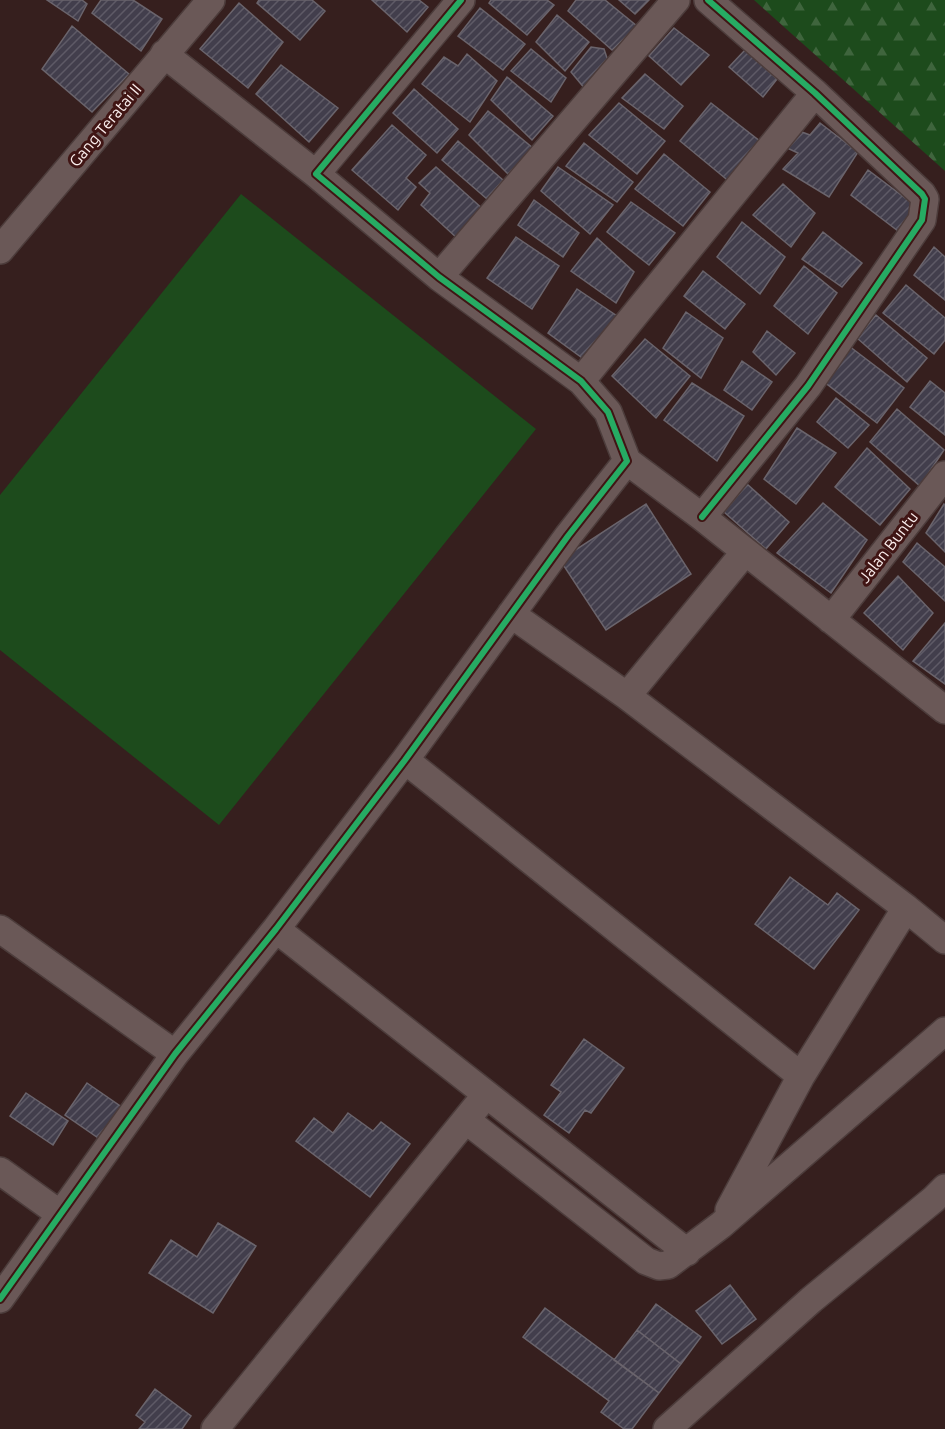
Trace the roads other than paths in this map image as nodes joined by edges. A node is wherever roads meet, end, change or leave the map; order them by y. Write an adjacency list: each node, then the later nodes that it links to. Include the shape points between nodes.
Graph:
1 (211, 0): 5 (street, Gang Teratai II)
2 (461, 0): 7 (street)
3 (676, 0): 9 (street)
4 (708, 0): 6 (street)
5 (164, 54): 7 (street); 8 (street, Gang Teratai II)
6 (815, 93): 10 (street); 13 (street, via 922,194 922,220 808,386)
7 (316, 174): 9 (street)
8 (0, 250)
9 (439, 277): 10 (street)
10 (581, 381): 11 (street, via 608,412)
11 (627, 461): 13 (street); 15 (street)
12 (945, 475): 16 (street, Jalan Buntu)
13 (702, 518): 14 (street)
14 (745, 552): 16 (street); 17 (street)
15 (511, 614): 17 (street); 19 (street)
16 (831, 620): 18 (street)
17 (627, 696): 20 (street)
18 (945, 710)
19 (405, 760): 22 (street); 26 (street)
20 (906, 908): 23 (street); 26 (street)
21 (0, 929): 25 (street)
22 (276, 929): 25 (street); 27 (street)
23 (945, 940)
24 (945, 1031): 32 (street)
25 (175, 1054): 31 (street)
26 (801, 1076): 32 (street)
27 (485, 1095): 28 (street); 33 (street)
28 (466, 1120): 33 (street, via 646,1261 668,1265); 35 (street)
29 (0, 1172): 31 (street)
30 (945, 1188): 36 (street, via 811,1300)
31 (60, 1214): 34 (street)
32 (721, 1225): 33 (street)
33 (687, 1252)
34 (0, 1299)
35 (215, 1429)
36 (667, 1429)

